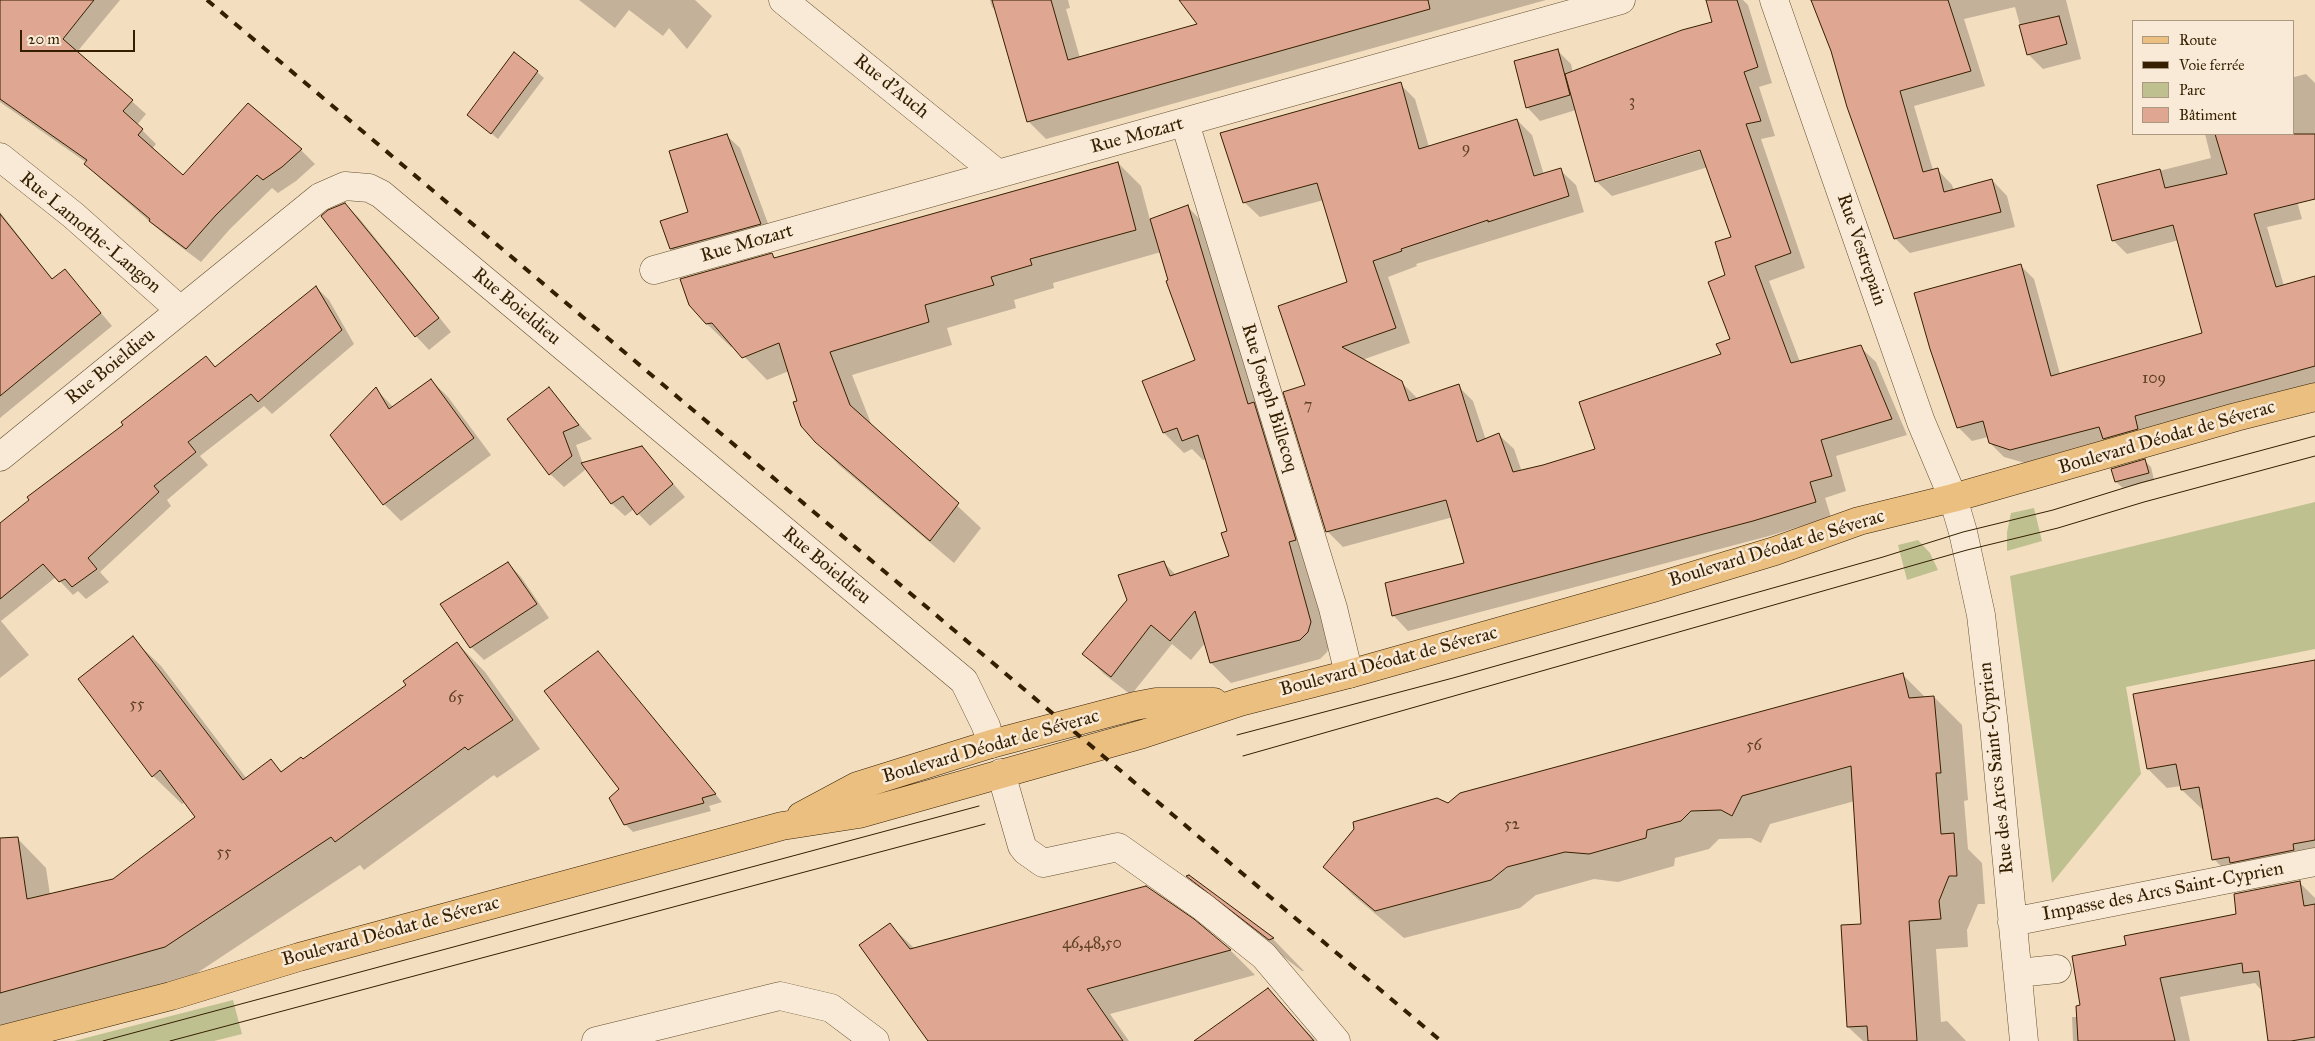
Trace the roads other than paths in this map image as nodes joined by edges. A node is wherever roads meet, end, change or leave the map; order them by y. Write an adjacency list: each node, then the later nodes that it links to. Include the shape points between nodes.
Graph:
1 (783, 0): 6 (street, Rue d'Auch)
2 (1621, 0): 4 (street, Rue Mozart)
3 (1774, 0): 11 (street, Rue Vestrepain, via 1922,422)
4 (1186, 123): 6 (street, Rue Mozart); 12 (street, Rue Joseph Billecoq, via 1333,608)
5 (0, 157): 8 (street, Rue Lamothe-Langon, via 73,215)
6 (998, 174): 7 (street, Rue Mozart)
7 (654, 270)
8 (180, 310): 10 (street, Rue Boieldieu); 14 (street, Rue Boieldieu, via 320,197 351,186 369,188 381,194 964,681)
9 (2315, 397): 11 (main road, Boulevard Déodat de Séverac)
10 (0, 457)
11 (1953, 498): 12 (main road, Boulevard Déodat de Séverac, via 1859,522 1711,571); 18 (street, Rue des Arcs Saint-Cyprien, via 1981,615)
12 (1350, 674): 13 (main road, Boulevard Déodat de Séverac)
13 (1240, 702): 14 (main road, Boulevard Déodat de Séverac, via 1156,702); 15 (main road, Boulevard Déodat de Séverac, via 1142,734)
14 (991, 744): 16 (main road, Boulevard Déodat de Séverac, via 857,786)
15 (1001, 773): 16 (main road, Boulevard Déodat de Séverac, via 859,814); 25 (street, via 1026,851 1043,863 1118,847 1203,907 1264,956)
16 (782, 826): 22 (main road, Boulevard Déodat de Séverac, via 299,957 171,996)
17 (2315, 862): 18 (street, Impasse des Arcs Saint-Cyprien)
18 (2012, 922): 20 (street, Rue des Arcs Saint-Cyprien)
19 (2057, 969): 20 (street)
20 (2018, 972): 26 (street, Rue des Arcs Saint-Cyprien)
21 (636, 1036): 23 (street); 24 (street, via 780,996 832,1008)
22 (0, 1040)
23 (596, 1041)
24 (875, 1041)
25 (1336, 1041)
26 (2024, 1041)

